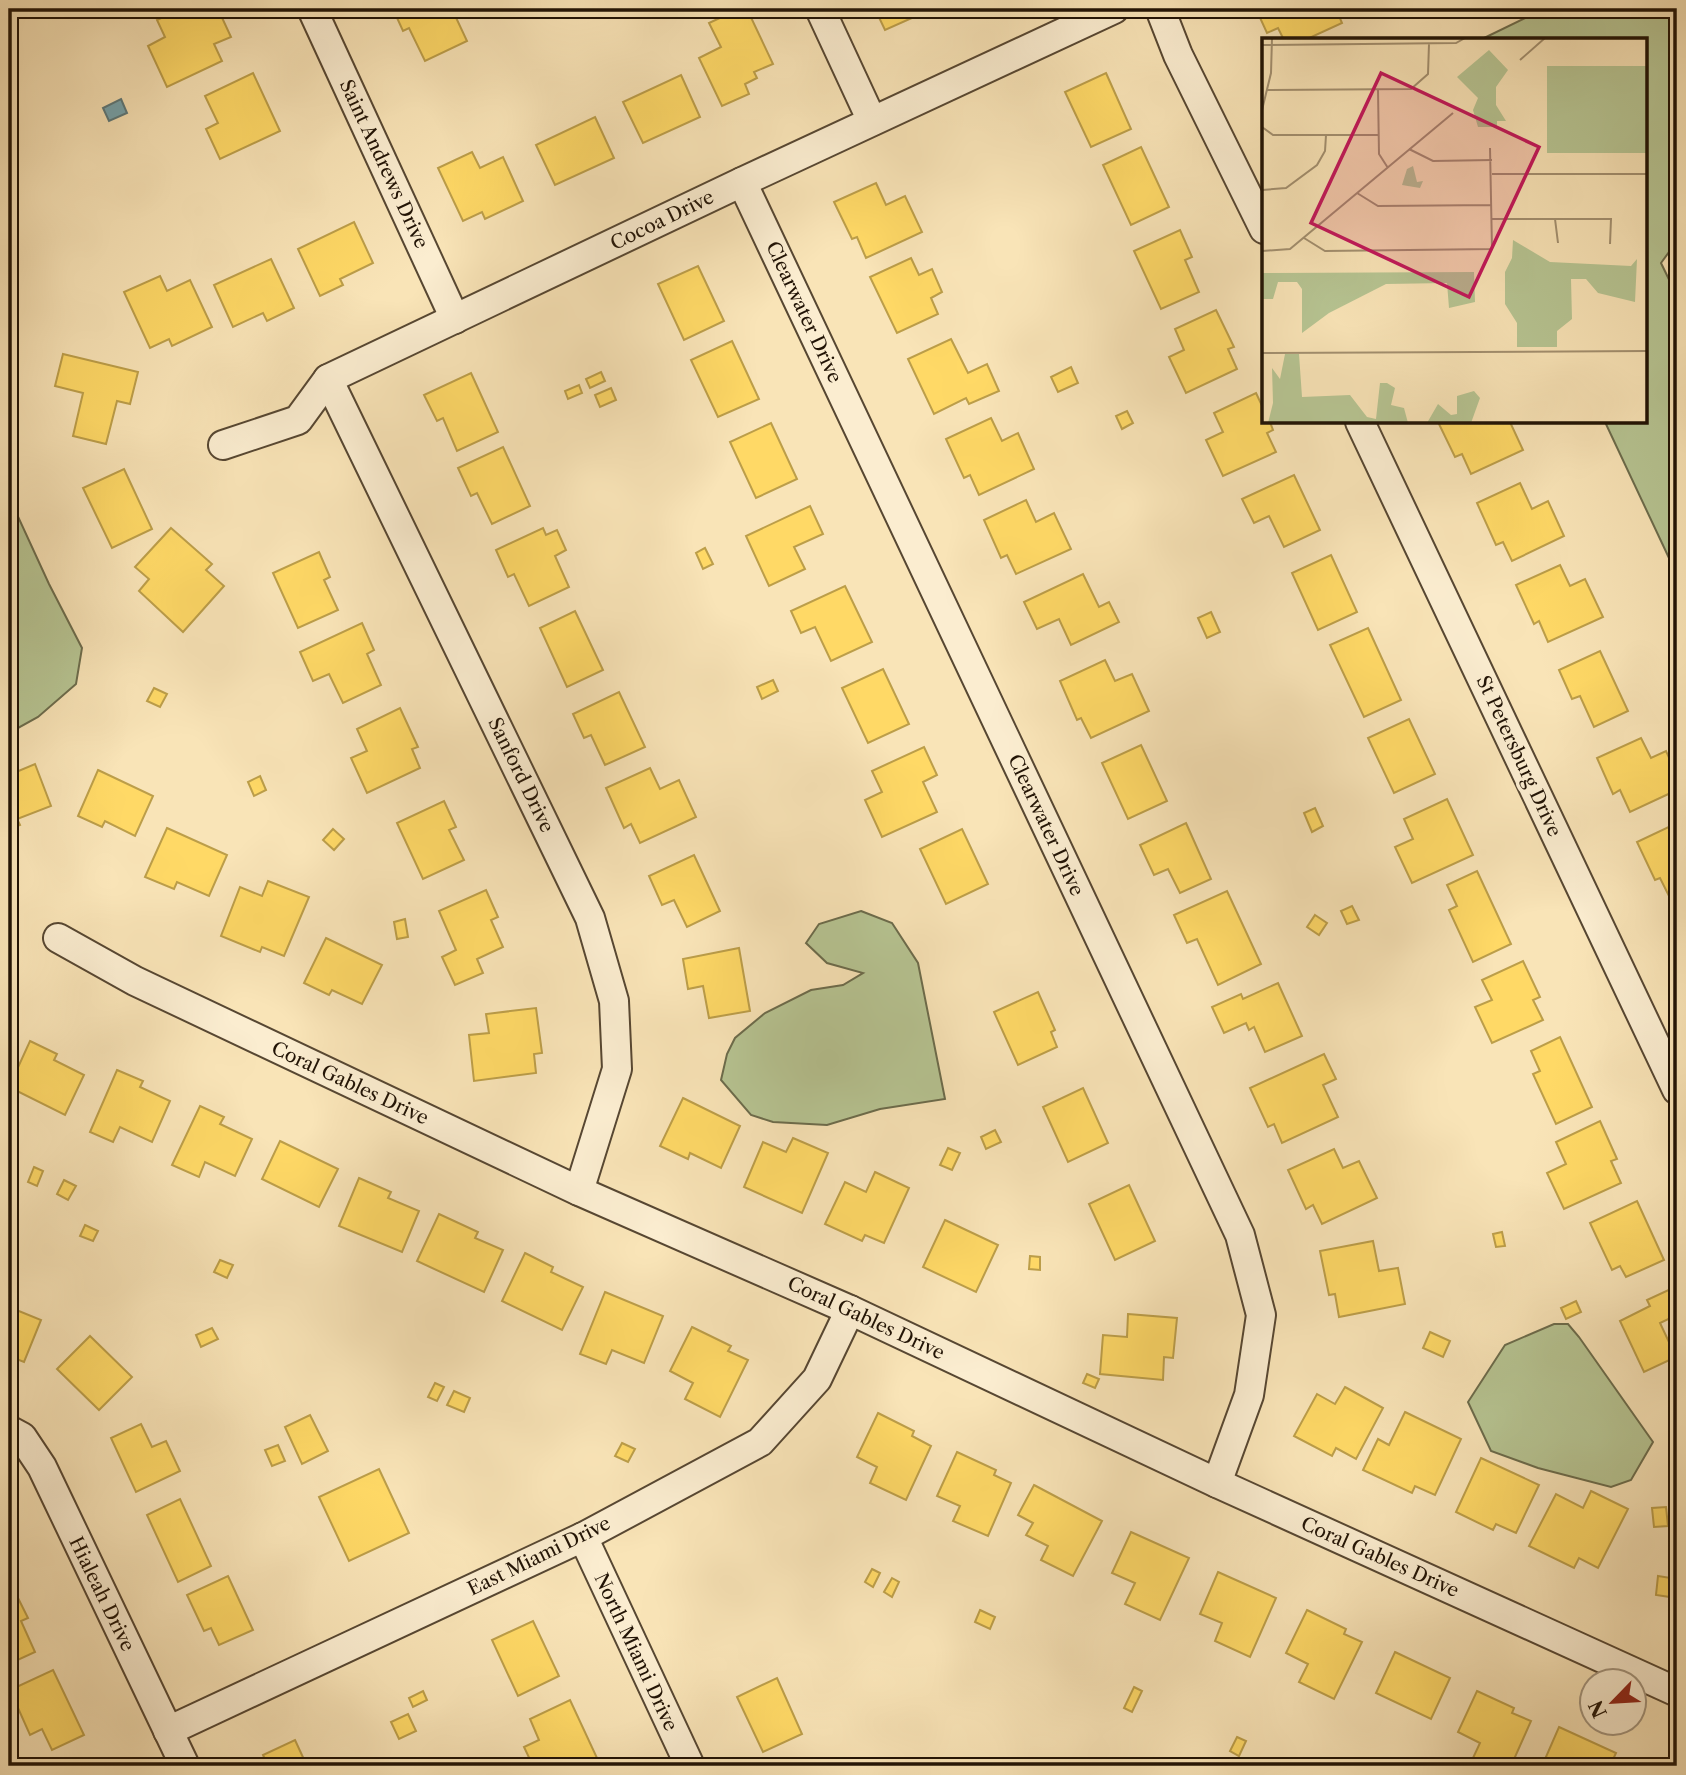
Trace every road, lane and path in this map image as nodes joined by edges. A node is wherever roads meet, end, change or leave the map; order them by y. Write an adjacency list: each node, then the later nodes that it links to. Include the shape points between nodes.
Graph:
1 (312, 9): 8 (street, Saint Andrews Drive)
2 (820, 9): 5 (street)
3 (1114, 9): 5 (street, Cocoa Drive)
4 (1160, 9): 7 (street)
5 (872, 121): 6 (street, Cocoa Drive)
6 (742, 182): 8 (street, Cocoa Drive); 17 (street, Clearwater Drive, via 1240,1235 1261,1315 1250,1395)
7 (1262, 225)
8 (455, 319): 9 (street, Cocoa Drive)
9 (328, 379): 11 (street, Cocoa Drive, via 298,420); 14 (street, Sanford Drive, via 590,918 614,1001 617,1069)
10 (1361, 424): 13 (street, St Petersburg Drive)
11 (223, 445)
12 (58, 938): 14 (street, Coral Gables Drive, via 148,987)
13 (1677, 1090)
14 (579, 1191): 15 (street, Coral Gables Drive)
15 (850, 1310): 17 (street, Coral Gables Drive); 18 (street, East Miami Drive, via 817,1379 760,1442)
16 (9, 1430): 20 (street, Hialeah Drive, via 22,1437 42,1468)
17 (1217, 1483): 19 (street, Coral Gables Drive)
18 (583, 1537): 20 (street, East Miami Drive); 22 (street, North Miami Drive)
19 (1677, 1692)
20 (168, 1731): 21 (street, Hialeah Drive)
21 (185, 1766)
22 (690, 1766)

